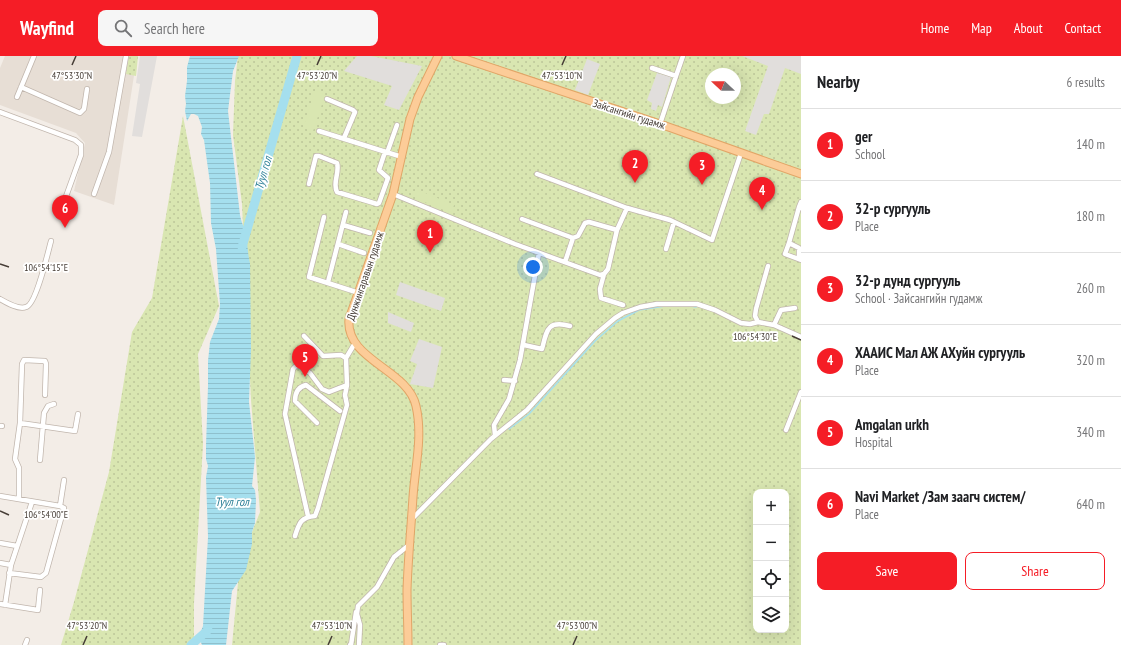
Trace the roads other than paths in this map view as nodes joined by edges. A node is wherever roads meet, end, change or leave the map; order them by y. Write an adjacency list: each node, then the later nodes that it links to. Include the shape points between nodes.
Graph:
1 (34, 56): 8 (street)
2 (126, 56): 23 (street, via 109,152)
3 (438, 56): 19 (main road, Дүнжингаравын гудамж, via 410,119)
4 (683, 56): 7 (street)
5 (460, 57): 13 (main road, Зайсангийн гудамж)
6 (652, 68): 7 (street)
7 (676, 76): 13 (street)
8 (21, 87): 9 (street, via 80,113 84,109); 10 (street)
9 (86, 89)
10 (17, 96)
11 (327, 100): 16 (street, via 355,112)
12 (0, 112): 29 (street, via 75,140 81,145 81,155)
13 (660, 124): 18 (main road, Зайсангийн гудамж)
14 (397, 125): 17 (street)
15 (319, 131): 16 (street)
16 (344, 138): 17 (street)
17 (386, 152): 19 (street); 22 (street, via 379,170 388,178 377,204 337,192 337,163 320,156 316,156 314,160)
18 (742, 153): 21 (main road, Зайсангийн гудамж); 32 (street, via 712,240)
19 (402, 157): 24 (main road, Дүнжингаравын гудамж)
20 (537, 174): 26 (street)
21 (801, 174)
22 (309, 184)
23 (94, 194)
24 (393, 194): 42 (street); 48 (main road, Дүнжингаравын гудамж)
25 (801, 202): 27 (street)
26 (627, 208): 32 (street); 34 (street)
27 (800, 208): 38 (street)
28 (346, 212): 33 (street)
29 (60, 213)
30 (324, 217): 47 (street, via 309,277)
31 (522, 219): 36 (street)
32 (674, 222): 40 (street)
33 (343, 225): 35 (street); 39 (street)
34 (617, 230): 36 (street, via 587,222 578,236); 46 (street, via 608,269)
35 (370, 233)
36 (573, 238): 44 (street)
37 (50, 241): 49 (street, via 31,304 24,308)
38 (789, 243): 43 (street, via 799,248); 43 (street, via 785,254)
39 (338, 244): 41 (street); 47 (street)
40 (666, 249)
41 (364, 253)
42 (539, 253): 44 (street); 58 (street)
43 (800, 259)
44 (565, 262): 46 (street, via 600,275)
45 (768, 266): 52 (street, via 756,309 755,316)
46 (604, 274): 50 (street, via 600,289 601,298)
47 (328, 282): 48 (street)
48 (359, 293): 57 (main road, Дүнжингаравын гудамж, via 348,325)
49 (0, 299)
50 (623, 305)
51 (795, 308): 53 (street, via 781,310)
52 (758, 322): 53 (street); 72 (street, via 745,324 715,310 692,304 657,304 623,313 596,334 527,410)
53 (774, 325): 56 (street)
54 (570, 326): 58 (street, via 559,323 547,330 542,349)
55 (304, 336): 59 (street, via 323,356 341,355)
56 (801, 337)
57 (355, 342): 59 (street); 80 (main road, Дүнжингаравын гудамж, via 402,383 414,398 420,440)
58 (524, 345): 61 (street)
59 (346, 358): 62 (street)
60 (504, 380): 61 (street)
61 (515, 381): 72 (street, via 506,406 494,423)
62 (347, 385): 79 (street, via 347,405 322,496 316,515); 79 (street, via 329,392 322,389 310,373 300,366 293,369 285,414)
63 (801, 392): 71 (street)
64 (45, 395): 68 (street, via 45,361 24,360)
65 (54, 404): 70 (street, via 48,406 44,413)
66 (340, 411): 69 (street, via 306,385 301,387 295,401)
67 (78, 414): 70 (street, via 75,431)
68 (20, 422): 70 (street); 76 (street, via 15,460 20,468)
69 (316, 423)
70 (43, 427): 73 (street)
71 (786, 430)
72 (495, 436): 80 (street)
73 (40, 460)
74 (64, 480): 78 (street)
75 (0, 496): 76 (street)
76 (19, 498): 77 (street)
77 (32, 502): 78 (street); 84 (street)
78 (60, 506): 87 (street, via 64,508 46,573 41,577)
79 (308, 516): 81 (street, via 300,522)
80 (412, 519): 83 (main road, Дүнжингаравын гудамж)
81 (294, 536)
82 (0, 543): 84 (street)
83 (409, 545): 90 (street, via 394,557 377,587 360,602); 95 (main road, Дүнжингаравын гудамж)
84 (17, 546): 86 (street)
85 (0, 563): 86 (street)
86 (10, 565): 87 (street)
87 (9, 573): 89 (street)
88 (40, 590): 89 (street, via 38,610)
89 (2, 605)
90 (356, 610): 93 (street); 94 (street, via 360,624)
91 (27, 640): 92 (street)
92 (25, 645)
93 (350, 645)
94 (360, 645)
95 (408, 645)
96 (440, 645): 97 (street)
97 (444, 645)

